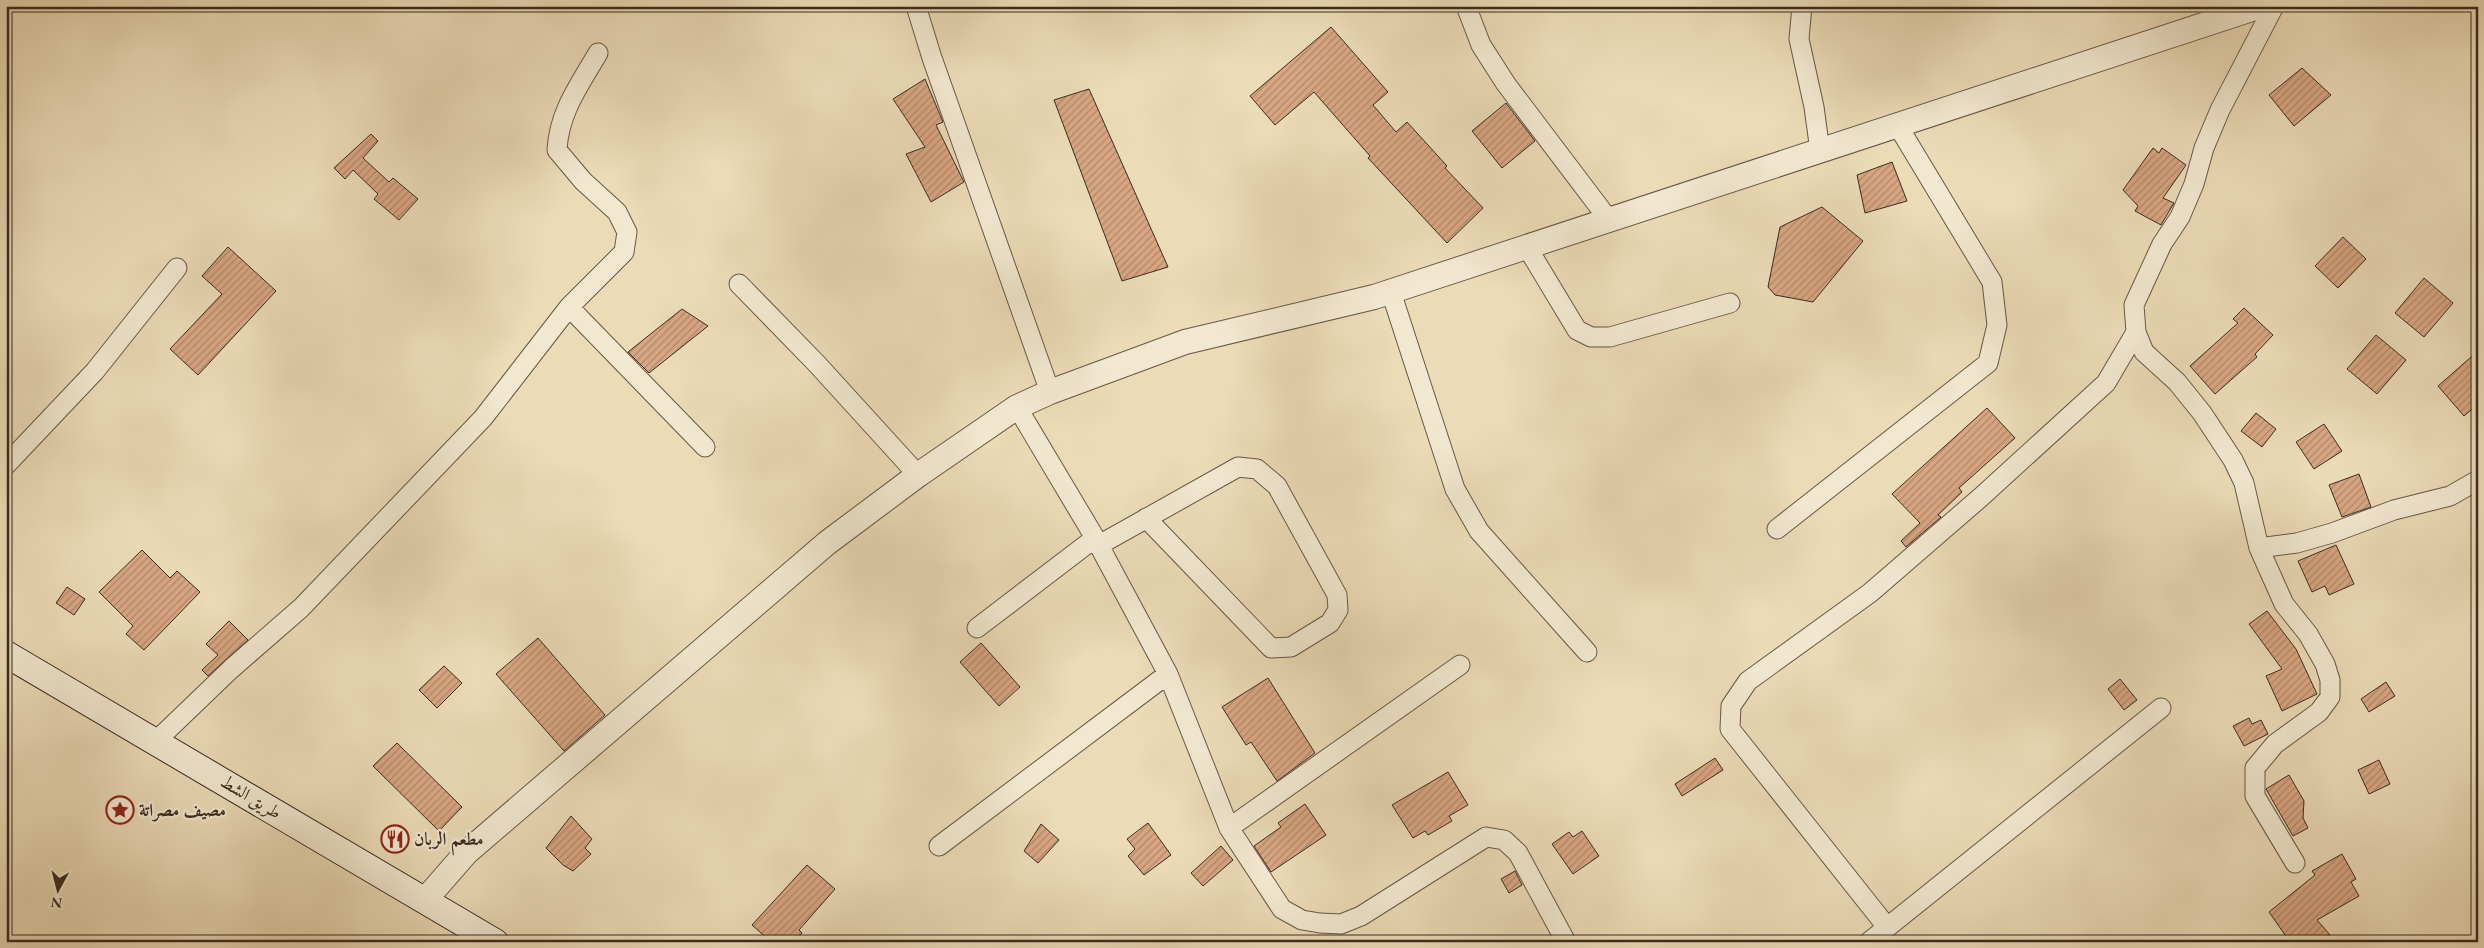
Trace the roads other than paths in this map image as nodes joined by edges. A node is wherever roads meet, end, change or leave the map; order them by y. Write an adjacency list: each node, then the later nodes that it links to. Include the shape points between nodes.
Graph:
1 (916, 6): 17 (street)
2 (1466, 6): 9 (street, via 1481,45 1506,84)
3 (1802, 6): 8 (street, via 1799,39)
4 (2261, 6): 7 (street)
5 (2274, 6): 16 (street, via 2220,110 2180,217 2162,244 2134,305)
6 (598, 54): 15 (street, via 569,103 558,129 557,150 583,181 617,212 627,232 624,252)
7 (1898, 126): 8 (street); 24 (street, via 1992,282 1997,325 1988,362)
8 (1820, 151): 9 (street)
9 (1609, 220): 10 (street)
10 (1527, 247): 13 (street); 14 (street, via 1577,330 1591,337 1610,337)
11 (177, 268): 20 (street, via 95,371)
12 (739, 284): 21 (street)
13 (1392, 292): 17 (street, via 1185,342); 28 (street, via 1455,489 1479,530)
14 (1730, 303)
15 (569, 307): 19 (street); 33 (street, via 483,418 301,608)
16 (2136, 332): 26 (street, via 2144,352 2177,382 2233,460 2244,483); 38 (street, via 2106,383 1870,594 1748,681 1731,706 1730,729)
17 (1050, 392): 18 (street)
18 (1017, 407): 21 (street); 25 (street)
19 (704, 447)
20 (6, 465)
21 (918, 475): 37 (street, via 827,543 466,852)
22 (2478, 480): 26 (street, via 2450,496 2394,510 2332,533 2297,543)
23 (1146, 518): 23 (street, via 1238,466 1257,469 1277,486 1337,595 1338,610 1330,623 1291,648 1271,648); 25 (street)
24 (1777, 529)
25 (1097, 541): 27 (street); 31 (street)
26 (2259, 548): 36 (street, via 2284,604 2308,634 2330,680 2330,697 2320,712 2275,744 2255,768 2255,796)
27 (978, 628)
28 (1587, 652)
29 (6, 654): 33 (main road, طريق الشط)
30 (1460, 665): 34 (street)
31 (1168, 674): 34 (street); 35 (street)
32 (2161, 708): 38 (street)
33 (156, 741): 37 (main road, طريق الشط)
34 (1229, 828): 40 (street, via 1282,909 1302,920 1342,924 1361,916 1486,836 1504,840 1518,853)
35 (939, 846)
36 (2295, 863)
37 (425, 900): 39 (main road, طريق الشط)
38 (1887, 927): 41 (street)
39 (495, 942)
40 (1566, 942)
41 (1868, 942)

